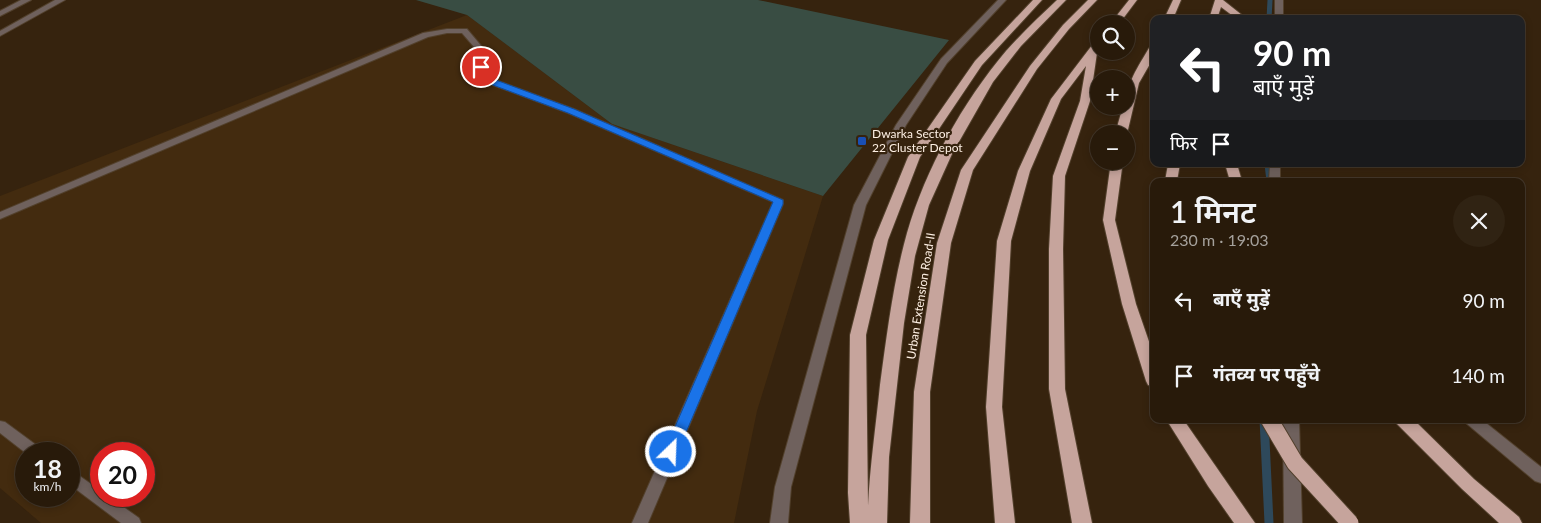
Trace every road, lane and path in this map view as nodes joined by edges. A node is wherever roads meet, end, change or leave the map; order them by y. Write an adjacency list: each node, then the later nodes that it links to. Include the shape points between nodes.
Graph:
1 (27, 0): 11 (street)
2 (61, 0): 17 (street)
3 (1002, 0): 36 (street, via 944,61 901,124 860,205 783,488)
4 (1038, 0): 37 (highway, via 978,63 914,157 881,240 858,335 857,493)
5 (1062, 0): 38 (highway, via 1005,59 975,102 931,183 908,254 893,339 876,492)
6 (1093, 0): 39 (highway, Urban Extension Road-II, via 1033,68 967,170 944,243 922,392)
7 (1132, 0): 12 (highway)
8 (1177, 0): 13 (highway)
9 (1219, 0): 14 (highway); 15 (highway)
10 (1279, 0): 16 (street)
11 (0, 14)
12 (1121, 15)
13 (1170, 15)
14 (1214, 15)
15 (1238, 15)
16 (1279, 15)
17 (0, 34)
18 (1090, 53): 40 (highway, via 1056,99 1024,171 1004,241 994,407)
19 (1150, 55): 21 (highway, via 1134,83)
20 (1093, 60): 41 (highway, via 1085,101 1059,176 1056,249 1057,389)
21 (1123, 125)
22 (1116, 170): 24 (highway, via 1109,220 1129,304)
23 (0, 216): 35 (lane, via 426,35 447,30 464,31 479,48 481,67 493,82 580,115 779,202)
24 (1150, 369)
25 (1177, 423): 42 (highway)
26 (1271, 423): 44 (highway, bridge, via 1295,463)
27 (1290, 423): 43 (street)
28 (1407, 423): 45 (highway)
29 (1476, 423): 32 (street)
30 (0, 426): 31 (lane)
31 (22, 442)
32 (1541, 476)
33 (80, 484): 34 (lane)
34 (133, 523)
35 (640, 523)
36 (779, 523)
37 (860, 523)
38 (877, 523)
39 (920, 523)
40 (1005, 523)
41 (1082, 523)
42 (1245, 523)
43 (1293, 523)
44 (1350, 523)
45 (1512, 523)

